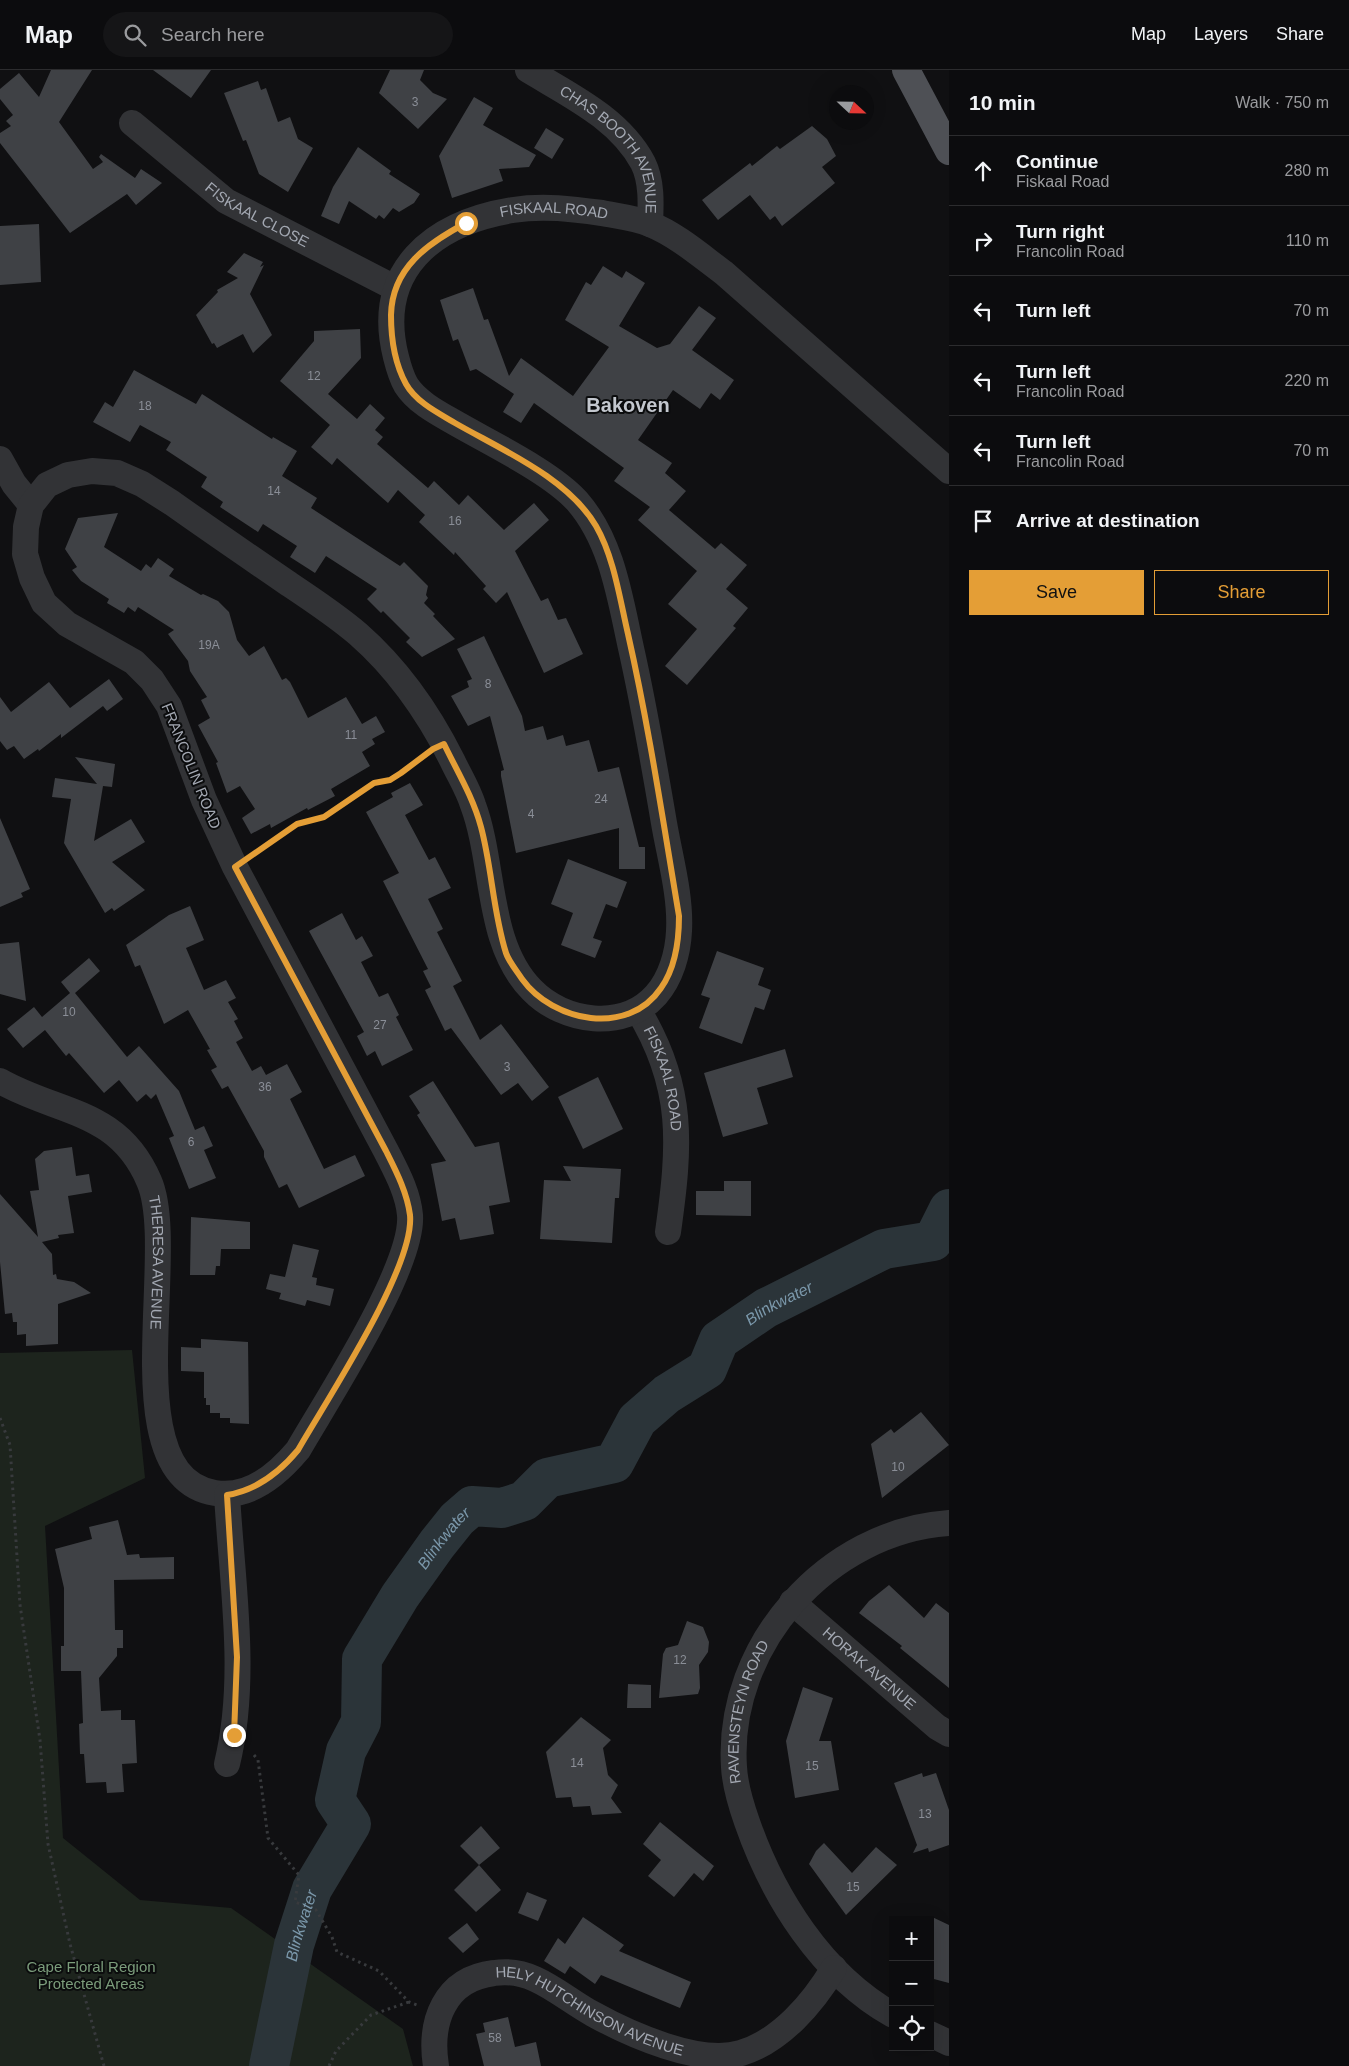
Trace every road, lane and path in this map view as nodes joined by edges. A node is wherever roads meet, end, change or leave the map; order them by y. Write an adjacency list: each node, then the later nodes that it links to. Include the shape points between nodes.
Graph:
1 (528, 70): 5 (street, CHAS BOOTH AVENUE, via 608,120 630,143 644,164 651,200)
2 (906, 70): 4 (main road)
3 (132, 123): 6 (street, FISKAAL CLOSE, via 226,200)
4 (949, 151)
5 (650, 224): 6 (street, FISKAAL ROAD, via 573,209 513,210 466,223 425,247 409,262); 8 (street, FISKAAL ROAD, via 724,273)
6 (395, 288): 12 (street, FISKAAL ROAD, via 391,323 396,357 406,385 431,409 546,476 574,497 596,526 609,559 643,703 679,916 679,936 670,972 662,988)
7 (0, 459): 9 (street)
8 (949, 471)
9 (31, 505): 10 (street, via 48,486 68,474 92,471 117,473 142,484 357,633 412,691); 11 (street, FRANCOLIN ROAD, via 25,554 44,603 67,624 134,662 152,680 169,706 204,800)
10 (444, 744): 11 (path, via 390,780 374,783 324,817 297,824); 12 (street, via 481,827 506,955 523,980 545,1002 576,1016 609,1019)
11 (235, 867): 16 (street, FRANCOLIN ROAD, via 386,1151 402,1185 410,1216 405,1249 385,1298 298,1450 283,1469 245,1492)
12 (638, 1010): 14 (street, FISKAAL ROAD, via 653,1034 672,1084 678,1157)
13 (0, 1081): 16 (street, THERESA AVENUE, via 80,1112 105,1126 123,1141 150,1182 158,1211 154,1384 160,1430 167,1453 192,1485 207,1492)
14 (668, 1232)
15 (0, 1418): 28 (path, via 10,1445 20,1605 40,1740 48,1844 70,1944)
16 (227, 1495): 20 (street, via 237,1657)
17 (949, 1523): 18 (street, RAVENSTEYN ROAD, via 913,1528 858,1548 818,1576)
18 (792, 1602): 19 (street, HORAK AVENUE); 22 (street, RAVENSTEYN ROAD, via 766,1641 743,1693 735,1721 734,1769 744,1815 761,1861 800,1926)
19 (949, 1734)
20 (234, 1735): 21 (street); 23 (path, via 258,1760 268,1838 299,1875 295,1902 316,1910 337,1952 379,1971)
21 (227, 1764)
22 (834, 1968): 24 (street, RAVENSTEYN ROAD, via 851,1986); 25 (street, HELY HUTCHINSON AVENUE, via 813,1998 786,2027 769,2040 739,2054 700,2054 636,2034 590,2013 533,1978 514,1973 492,1973 472,1978 452,1993)
23 (409, 2002): 25 (path); 29 (path, via 371,2015 336,2051)
24 (889, 2011)
25 (439, 2013): 30 (street, HELY HUTCHINSON AVENUE, via 433,2038)
26 (934, 2036): 27 (street)
27 (949, 2043)
28 (104, 2066)
29 (330, 2066)
30 (436, 2066)

